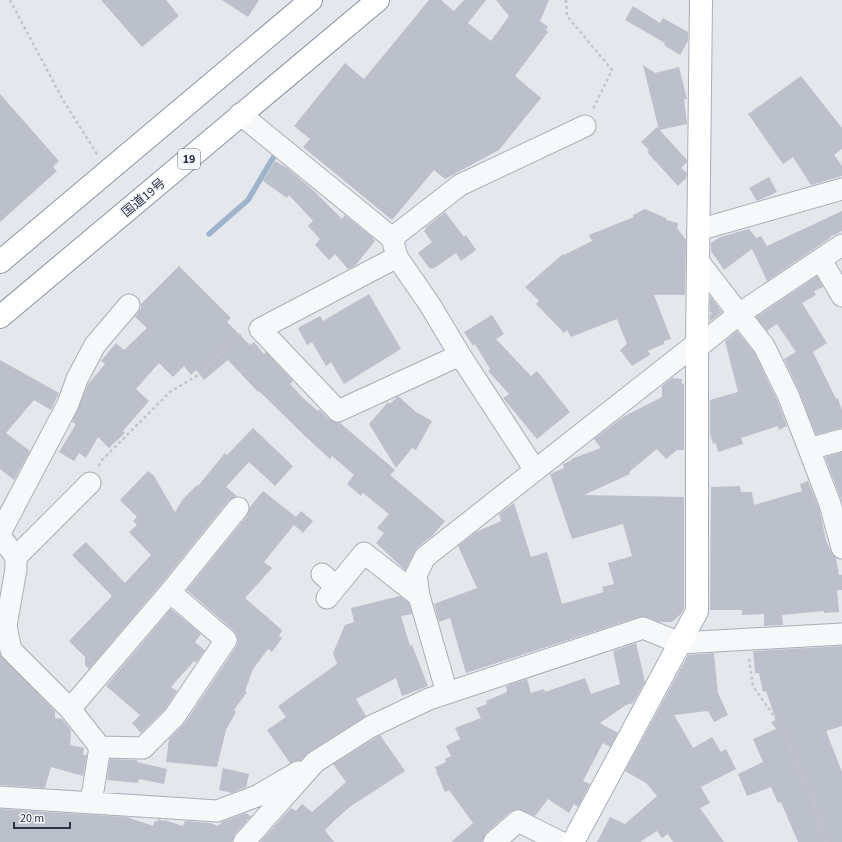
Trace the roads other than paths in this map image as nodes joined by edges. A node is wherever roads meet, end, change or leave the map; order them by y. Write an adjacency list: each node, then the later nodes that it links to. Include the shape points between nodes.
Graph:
1 (311, 0): 12 (main road)
2 (378, 0): 4 (main road, 国道19号 / 19)
3 (701, 0): 7 (main road)
4 (240, 114): 9 (street); 16 (main road, 国道19号 / 19, via 196,154)
5 (586, 126): 9 (street, via 460,185)
6 (839, 194): 7 (street)
7 (698, 230): 11 (main road)
8 (842, 245): 10 (street)
9 (394, 247): 18 (street); 18 (street, via 260,329 338,411)
10 (821, 260): 13 (street); 15 (street)
11 (698, 261): 15 (street); 17 (main road)
12 (0, 262)
13 (842, 296)
14 (129, 305): 24 (street, via 95,345 77,379 68,404)
15 (739, 314): 17 (street); 20 (street, via 764,346 788,395)
16 (0, 317)
17 (697, 346): 21 (street); 32 (main road, via 697,611)
18 (460, 355): 21 (street)
19 (842, 440): 20 (street)
20 (809, 449): 26 (street, via 830,504)
21 (535, 470): 30 (street, via 425,557 416,575)
22 (90, 483): 27 (street)
23 (238, 508): 29 (street)
24 (0, 533)
25 (0, 536): 27 (street)
26 (842, 548)
27 (16, 557): 34 (street, via 6,626 11,650)
28 (328, 586): 30 (street, via 364,553)
29 (170, 592): 34 (street); 35 (street, via 226,640 174,716 143,748)
30 (419, 596): 33 (street)
31 (842, 634): 32 (street)
32 (680, 643): 33 (street, via 643,628); 42 (main road)
33 (447, 693): 36 (street, via 370,727)
34 (70, 709): 35 (street)
35 (100, 747): 38 (street)
36 (314, 762): 38 (street, via 257,796 218,811); 39 (street)
37 (0, 797): 38 (street)
38 (91, 803)
39 (244, 842)
40 (494, 842): 41 (street, via 518,820)
41 (560, 842)
42 (573, 842)

